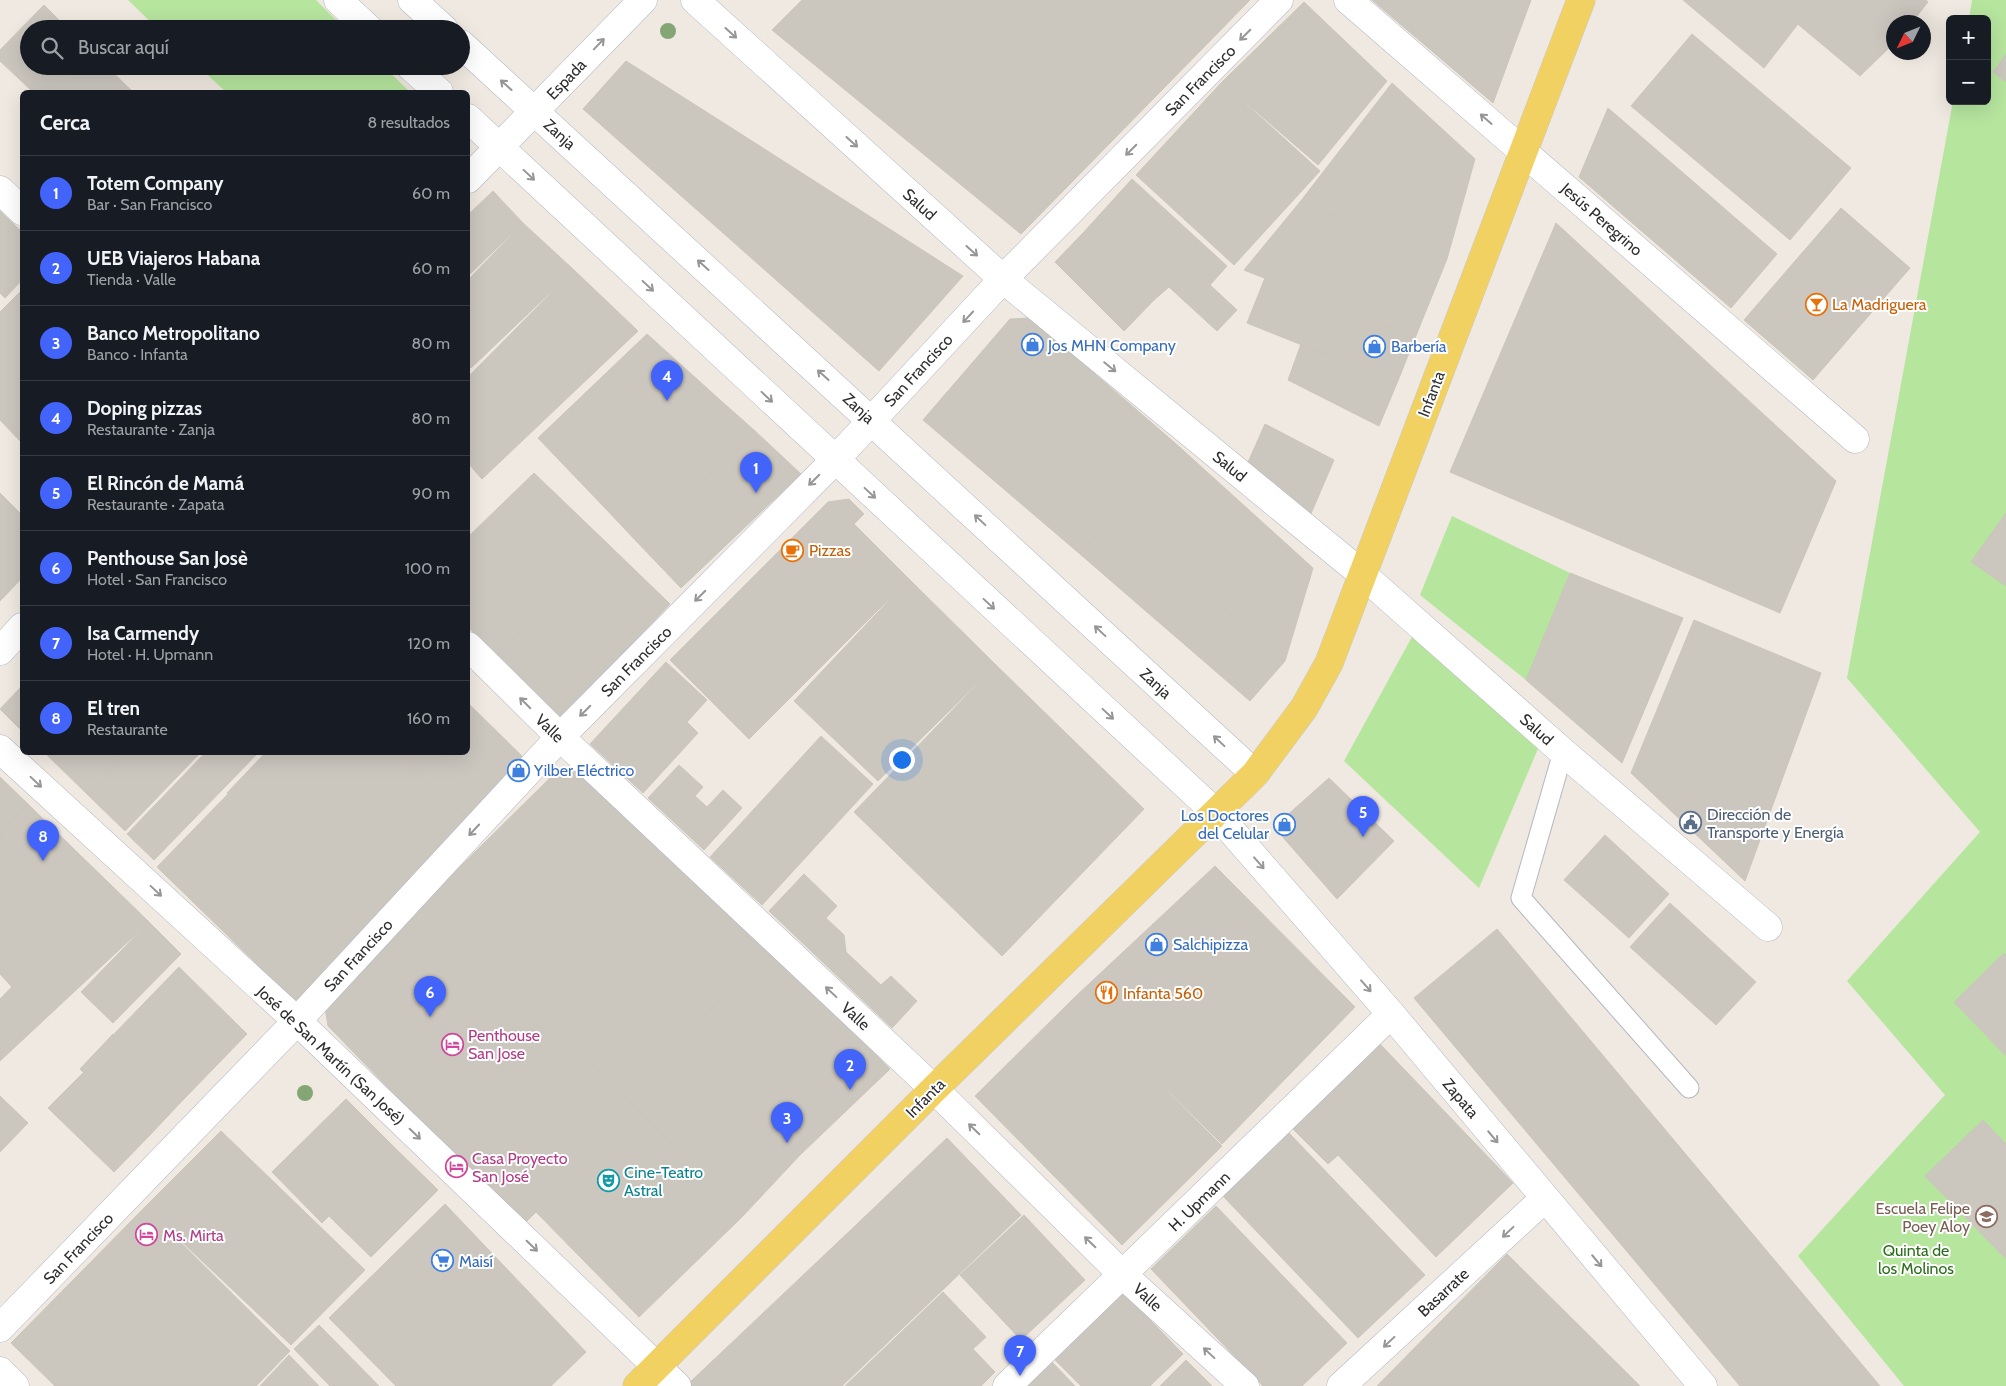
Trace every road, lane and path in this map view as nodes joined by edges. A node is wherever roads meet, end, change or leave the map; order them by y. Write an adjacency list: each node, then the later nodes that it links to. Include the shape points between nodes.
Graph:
1 (338, 0): 8 (street)
2 (412, 0): 9 (street)
3 (643, 0): 13 (street, Espada, one-way to 3)
4 (695, 0): 20 (street, Salud, one-way to 20)
5 (1279, 0): 20 (street, San Francisco, one-way to 20)
6 (1348, 0): 16 (street, Jesús Peregrino, one-way to 6)
7 (1580, 0): 16 (main road, Infanta)
8 (359, 20)
9 (434, 20)
10 (470, 52): 13 (street, Zanja, one-way to 10)
11 (420, 75): 12 (street)
12 (437, 90)
13 (535, 111): 15 (street, Espada); 21 (street, Zanja, one-way to 13)
14 (470, 120): 15 (street)
15 (500, 148): 17 (street, Espada); 23 (street, one-way to 23)
16 (1523, 150): 22 (street, Jesús Peregrino); 24 (main road, Infanta)
17 (470, 177)
18 (0, 190): 19 (street)
19 (20, 209)
20 (1003, 279): 21 (street, San Francisco, one-way to 21); 24 (street, Salud, one-way to 24)
21 (872, 420): 23 (street, San Francisco); 31 (street, Zanja, one-way to 21)
22 (1855, 439)
23 (834, 460): 28 (street, San Francisco, one-way to 28); 32 (street, one-way to 32)
24 (1362, 574): 30 (street, Salud); 31 (main road, Infanta, via 1329,663 1304,708)
25 (20, 629): 27 (street)
26 (470, 648): 28 (street, Valle, one-way to 26)
27 (0, 651)
28 (560, 737): 35 (street, San Francisco, one-way to 35); 37 (street, Valle, one-way to 28)
29 (0, 749): 35 (street, José de San Martín (San José), one-way to 35)
30 (1563, 752): 33 (street, Salud); 36 (lane, via 1521,898)
31 (1254, 774): 32 (main road, Infanta)
32 (1216, 813): 34 (street, Zapata, one-way to 34); 37 (main road, Infanta)
33 (1768, 927)
34 (1391, 1014): 38 (street, Zapata, one-way to 38); 39 (street, H. Upmann)
35 (297, 1021): 40 (street, San Francisco); 41 (street, José de San Martín (San José), one-way to 41)
36 (1689, 1088)
37 (934, 1089): 39 (street, Valle, one-way to 37); 41 (main road, Infanta)
38 (1544, 1199): 48 (street, Basarrate, one-way to 48); 49 (street, Zapata, one-way to 49)
39 (1123, 1275): 46 (street, H. Upmann); 47 (street, Valle, one-way to 39)
40 (0, 1328)
41 (658, 1366): 44 (main road, Infanta); 45 (street, José de San Martín (San José))
42 (0, 1371): 43 (street)
43 (16, 1386)
44 (637, 1386)
45 (678, 1386)
46 (1007, 1386)
47 (1245, 1386)
48 (1341, 1386)
49 (1703, 1386)

